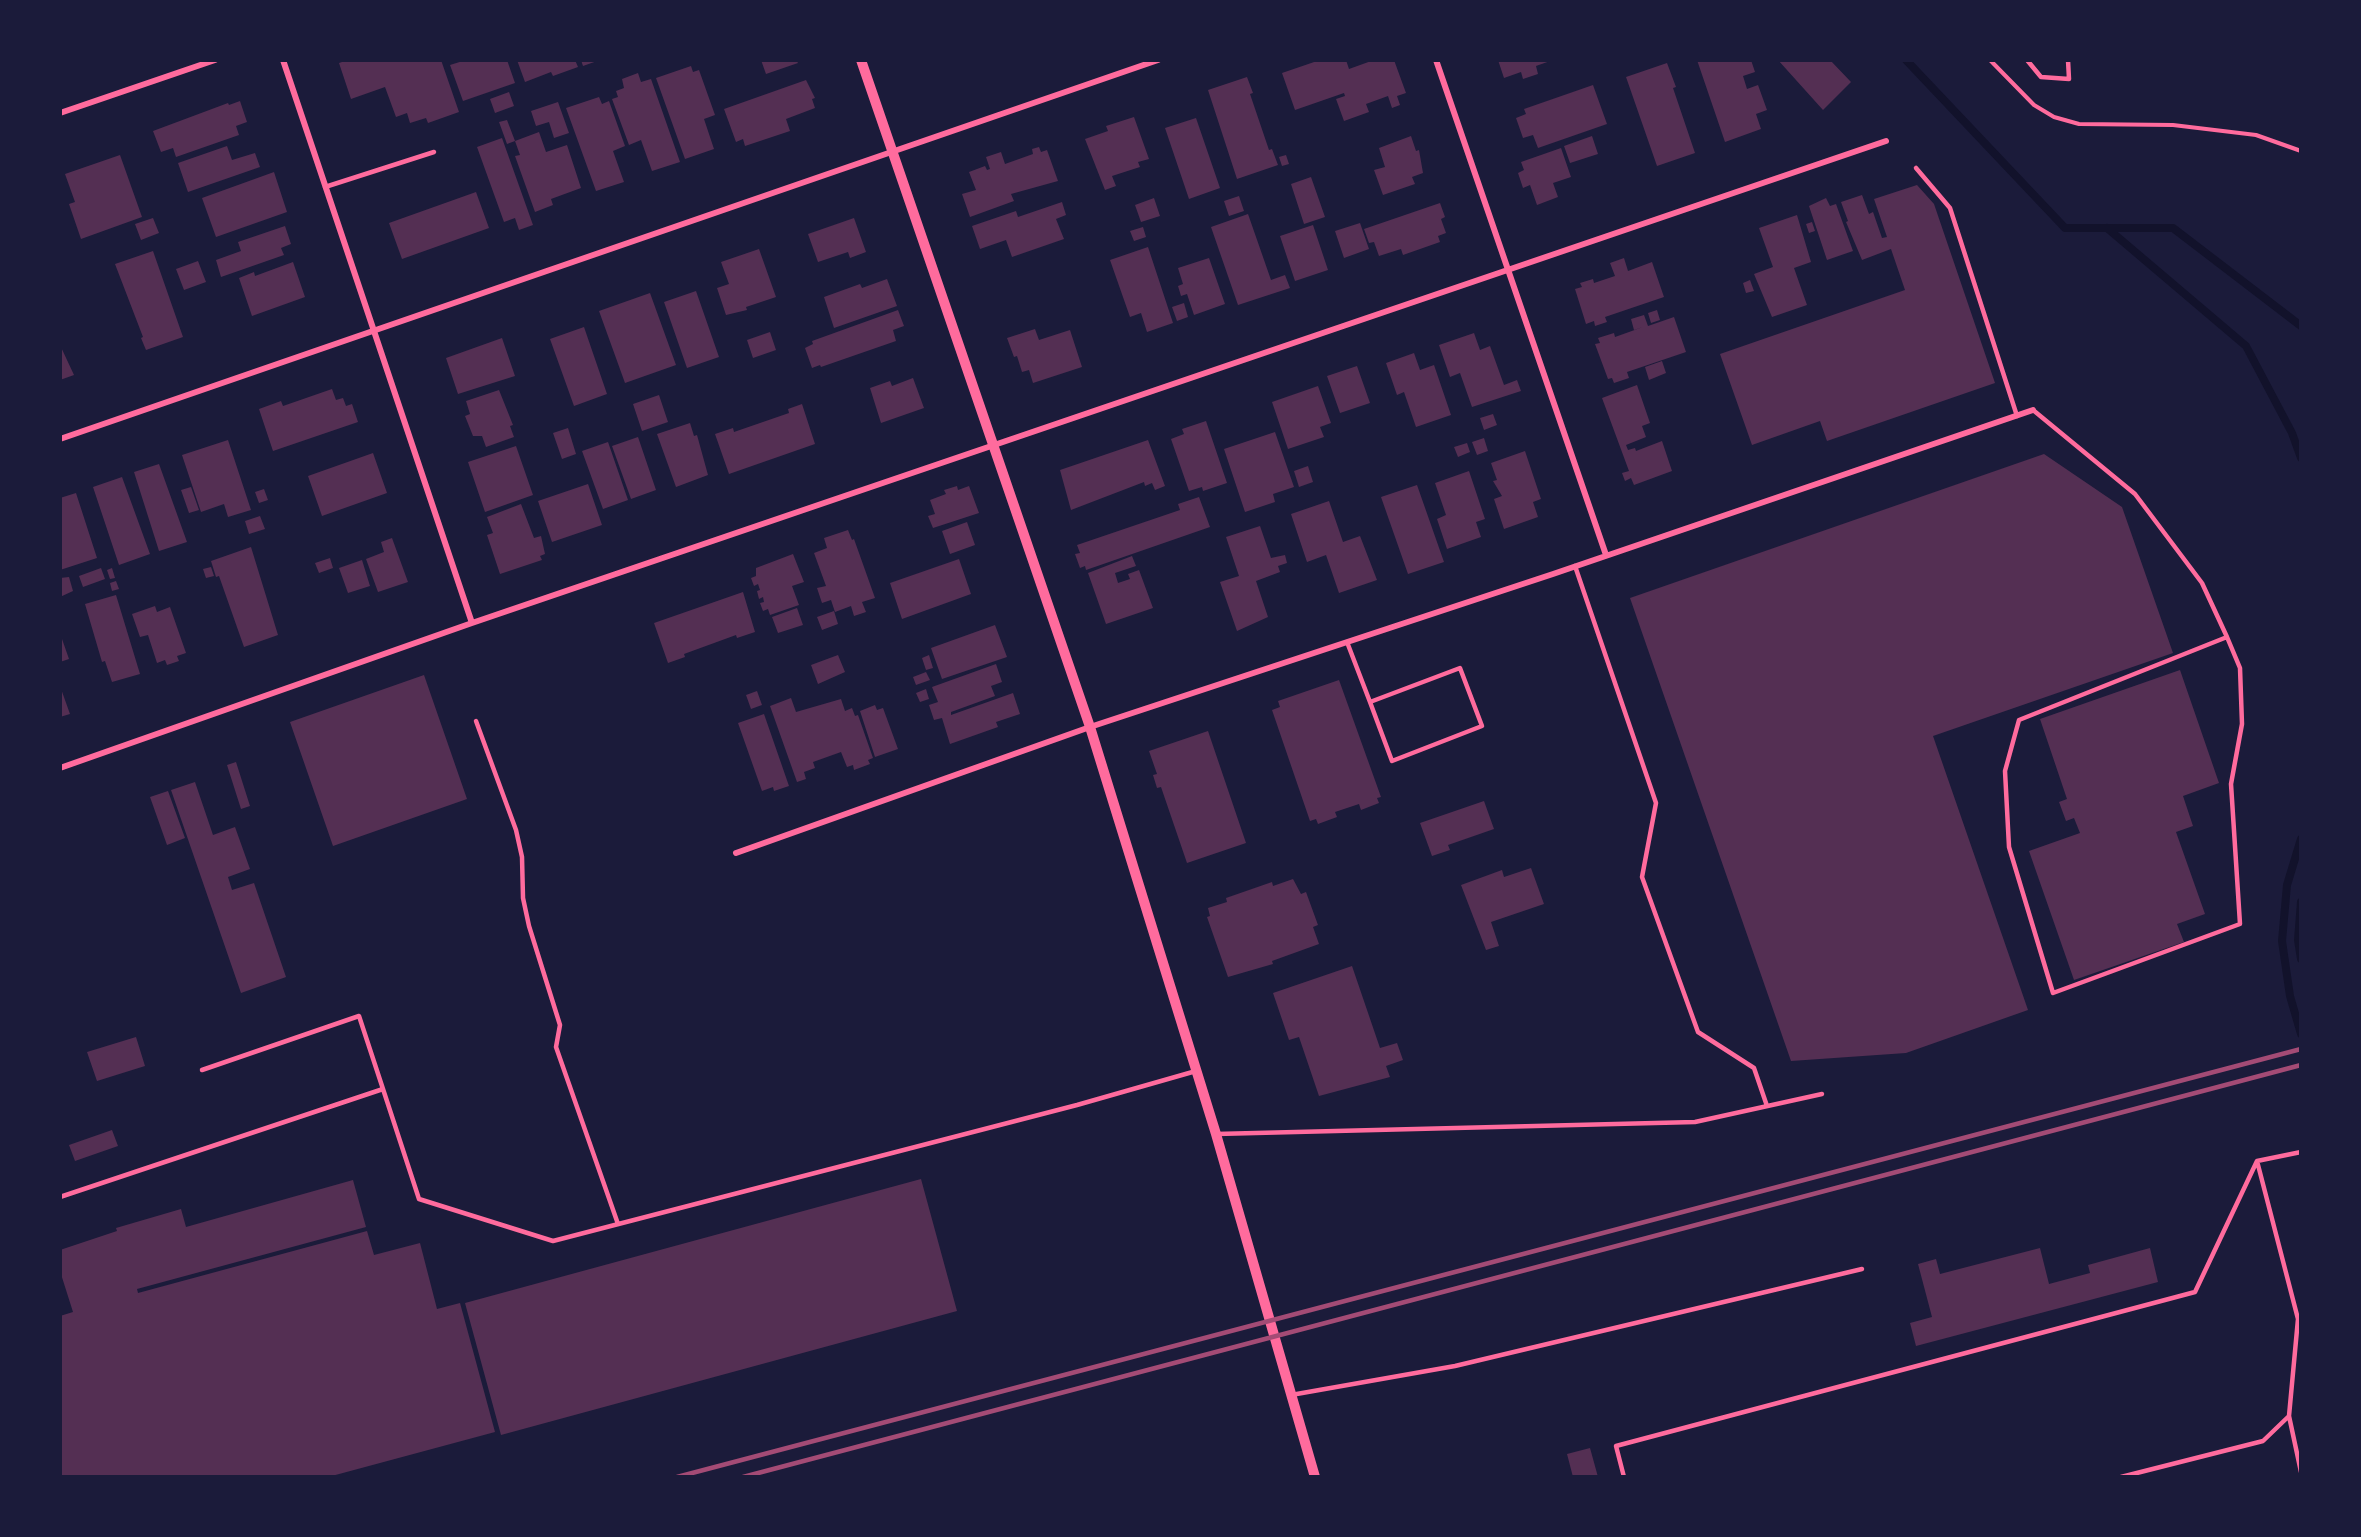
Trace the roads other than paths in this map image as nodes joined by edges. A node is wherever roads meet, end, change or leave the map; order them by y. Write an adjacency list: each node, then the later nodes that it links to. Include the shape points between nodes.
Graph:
1 (215, 60): 8 (street)
2 (283, 60): 13 (street)
3 (861, 60): 11 (street)
4 (1158, 60): 11 (street)
5 (1436, 60): 14 (street)
6 (2026, 60): 7 (lane, via 2041,77 2069,79)
7 (2068, 60)
8 (60, 113)
9 (1886, 141): 14 (street)
10 (434, 152): 13 (lane)
11 (893, 152): 15 (street); 19 (street)
12 (1916, 168): 17 (lane, via 1950,208)
13 (325, 187): 15 (street)
14 (1507, 270): 19 (street); 20 (street)
15 (374, 332): 18 (street); 22 (street)
16 (2033, 411): 17 (street); 23 (lane, via 2135,494 2202,583)
17 (2017, 416): 20 (street)
18 (60, 439)
19 (992, 444): 22 (street); 27 (street)
20 (1606, 555): 21 (street)
21 (1575, 566): 24 (street); 34 (lane, via 1656,803 1642,877 1698,1032 1754,1068)
22 (472, 623): 28 (street)
23 (2228, 637): 23 (lane, via 2240,668 2242,724 2231,784 2240,924 2053,993 2009,847 2005,771 2019,720)
24 (1347, 642): 25 (lane); 27 (street)
25 (1370, 702): 25 (lane, via 1392,761 1482,726 1460,668)
26 (476, 721): 39 (lane, via 516,830 529,926 560,1025 556,1047)
27 (1090, 727): 29 (street); 31 (street)
28 (60, 768)
29 (736, 853)
30 (201, 1070): 32 (lane, via 359,1016)
31 (1196, 1071): 35 (street); 39 (lane)
32 (383, 1089): 38 (lane); 39 (lane, via 419,1199 553,1241)
33 (1822, 1094): 34 (lane)
34 (1767, 1106): 35 (lane, via 1695,1122)
35 (1216, 1134): 41 (street)
36 (2300, 1152): 37 (lane)
37 (2257, 1161): 42 (lane, via 2298,1319); 45 (lane, via 2195,1292 1616,1446)
38 (60, 1197)
39 (618, 1224)
40 (1862, 1269): 41 (lane, via 1455,1366)
41 (1291, 1395): 44 (street)
42 (2289, 1416): 43 (lane); 46 (lane, via 2263,1441)
43 (2301, 1472)
44 (1315, 1477)
45 (1624, 1477)
46 (2121, 1477)

